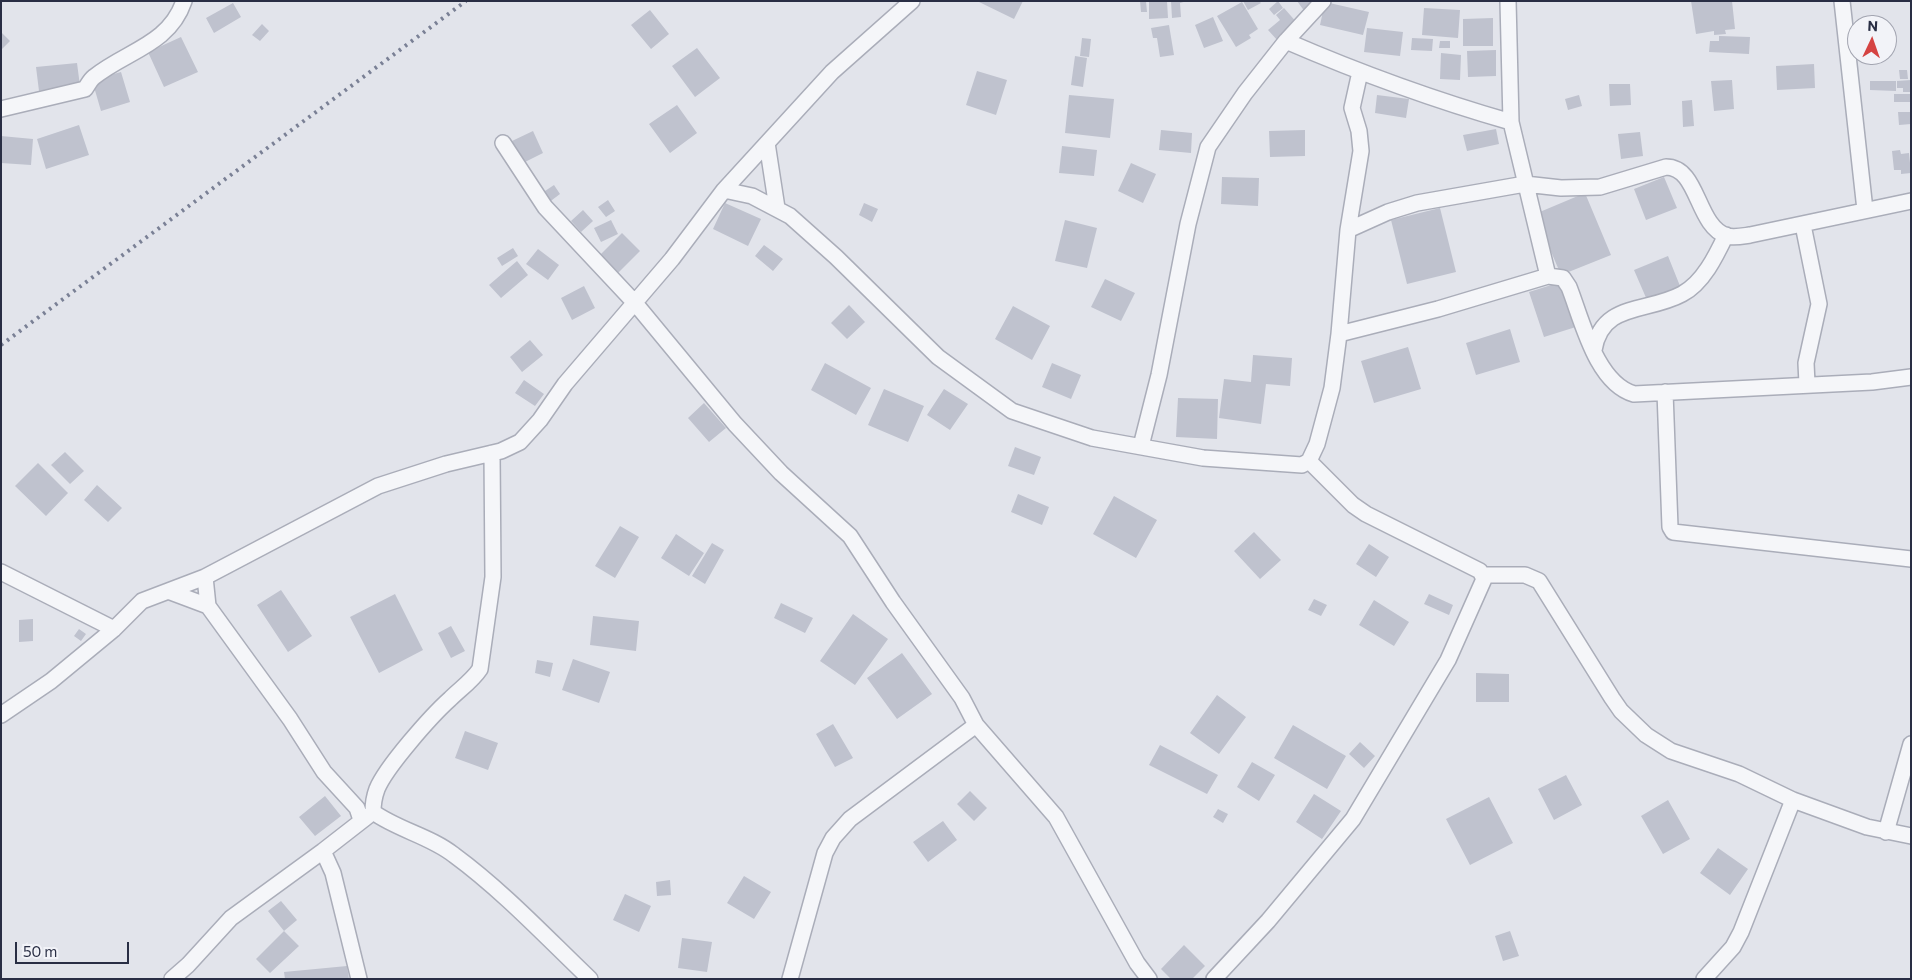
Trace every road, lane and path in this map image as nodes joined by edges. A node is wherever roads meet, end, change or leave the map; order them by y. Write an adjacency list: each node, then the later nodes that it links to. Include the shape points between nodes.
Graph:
1 (184, 1): 8 (street, via 179,16 155,41 92,78 84,89)
2 (912, 1): 11 (street, via 832,72)
3 (1323, 1): 6 (street)
4 (1508, 1): 9 (street)
5 (1842, 1): 16 (street)
6 (1286, 41): 7 (street); 27 (street, via 1208,147 1188,224 1159,375)
7 (1360, 72): 9 (street, via 1447,104); 18 (street, via 1352,108 1361,151)
8 (1, 110)
9 (1511, 122): 12 (street)
10 (503, 143): 21 (street, via 545,207)
11 (767, 144): 13 (street); 15 (street)
12 (1525, 184): 18 (street, via 1417,203); 19 (street, via 1561,188 1600,187 1673,167 1684,174 1711,224); 20 (street)
13 (724, 190): 15 (street, via 752,196); 21 (street)
14 (1911, 201): 16 (street)
15 (777, 208): 27 (street, via 836,257 938,357 1001,404 1025,417 1092,438)
16 (1865, 210): 17 (street)
17 (1803, 225): 19 (street); 25 (street, via 1819,304 1806,363)
18 (1348, 230): 22 (street)
19 (1726, 236): 23 (street, via 1697,282 1676,296 1614,316 1596,336)
20 (1548, 276): 22 (street); 23 (street, via 1563,278 1569,286)
21 (635, 303): 28 (street, via 520,442); 38 (street, via 735,424 781,473 850,536 962,698)
22 (1339, 334): 29 (street, via 1332,388 1317,444)
23 (1594, 350): 26 (street, via 1602,369 1622,391 1634,394)
24 (1911, 377): 25 (street)
25 (1807, 384): 26 (street)
26 (1665, 392): 30 (street, via 1670,527 1673,532)
27 (1141, 446): 29 (street, via 1203,458 1302,465)
28 (492, 453): 33 (street, via 378,486); 41 (street, via 493,569 480,669 448,700 387,772)
29 (1309, 461): 32 (street, via 1366,514)
30 (1911, 559)
31 (1, 572): 36 (street)
32 (1484, 574): 40 (street, via 1525,575 1539,581 1612,698 1646,736 1671,751 1739,774); 50 (street, via 1448,660 1353,819 1268,921)
33 (205, 577): 34 (street); 35 (street)
34 (168, 591): 35 (street); 36 (street, via 142,601)
35 (208, 606): 41 (street, via 324,772)
36 (114, 629): 37 (street, via 50,681)
37 (1, 715)
38 (976, 725): 48 (street, via 850,819 833,838 817,876); 49 (street, via 1056,817)
39 (1911, 744): 42 (street)
40 (1793, 800): 42 (street); 51 (street, via 1742,932 1733,948)
41 (367, 816): 44 (street); 47 (street, via 384,820 453,853)
42 (1886, 832): 43 (street)
43 (1911, 836)
44 (323, 851): 45 (street, via 230,918); 46 (street, via 333,873)
45 (172, 979)
46 (359, 979)
47 (590, 979)
48 (790, 979)
49 (1148, 979)
50 (1214, 979)
51 (1704, 979)

